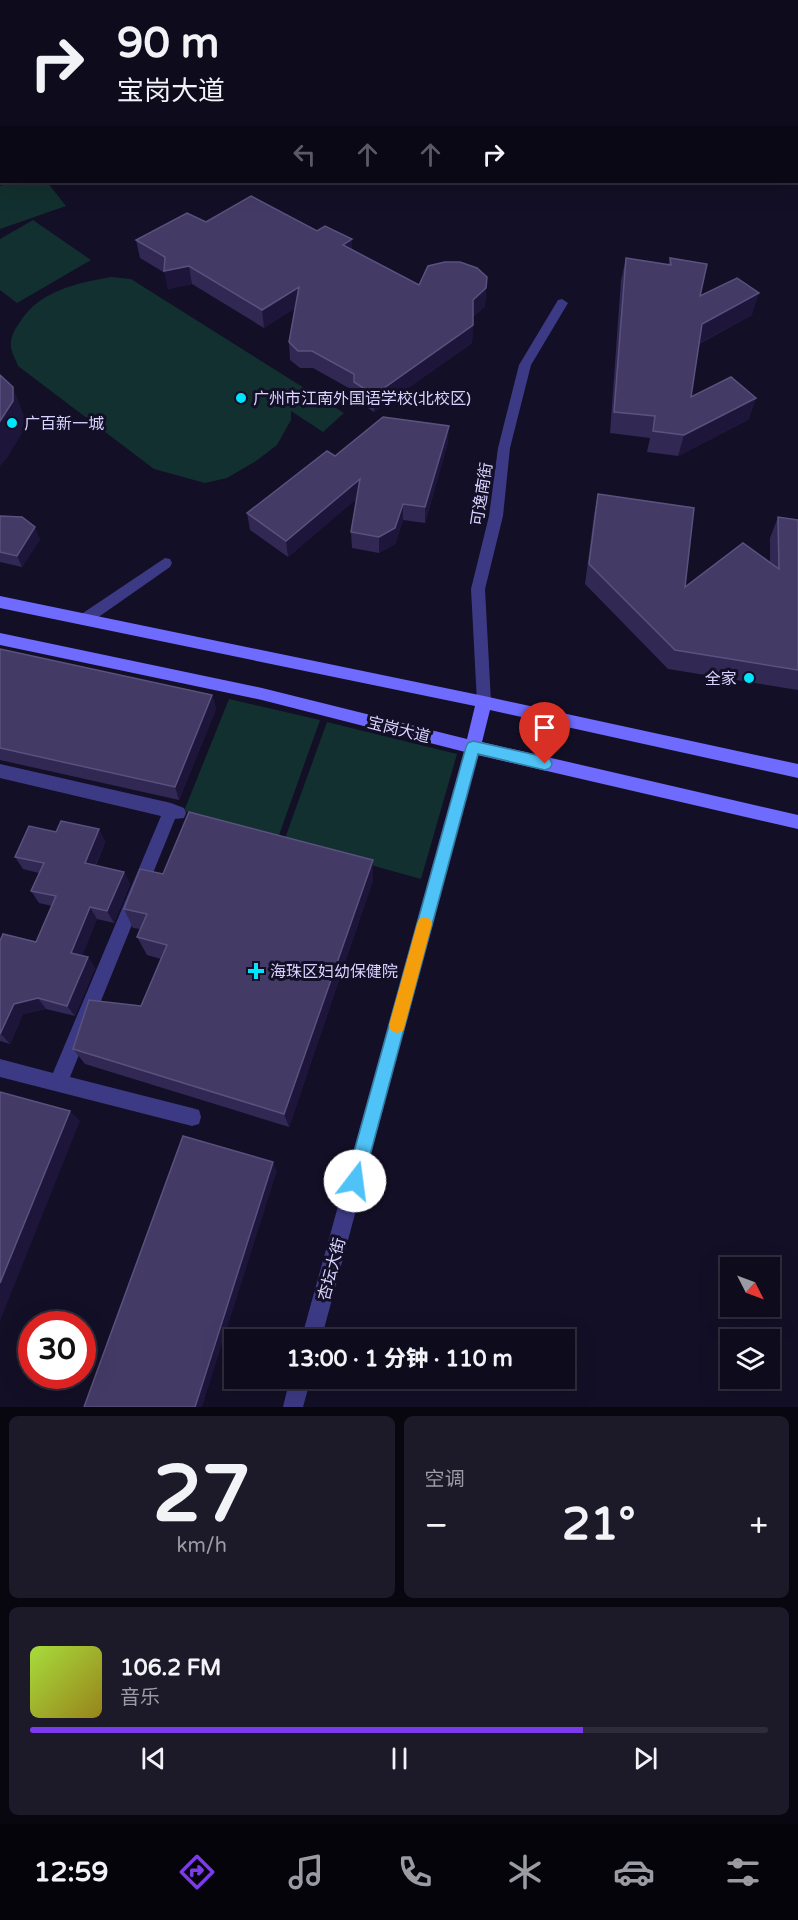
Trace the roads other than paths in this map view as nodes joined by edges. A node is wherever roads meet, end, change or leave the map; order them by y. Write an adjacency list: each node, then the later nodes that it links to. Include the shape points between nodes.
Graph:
1 (562, 303): 6 (street, 可逸南街, via 525,365 504,448 496,516 478,589)
2 (165, 563): 4 (street)
3 (0, 602): 4 (main road)
4 (85, 619): 6 (main road)
5 (0, 639): 7 (main road, 宝岗大道, via 262,694)
6 (484, 702): 7 (main road); 9 (main road)
7 (473, 747): 10 (main road, 宝岗大道); 14 (street, 杏坛大街)
8 (0, 771): 12 (street, via 175,812)
9 (798, 771)
10 (798, 822)
11 (0, 1068): 12 (street)
12 (57, 1083): 13 (street)
13 (192, 1117)
14 (314, 1329)
15 (298, 1389): 16 (street)
16 (293, 1407)

